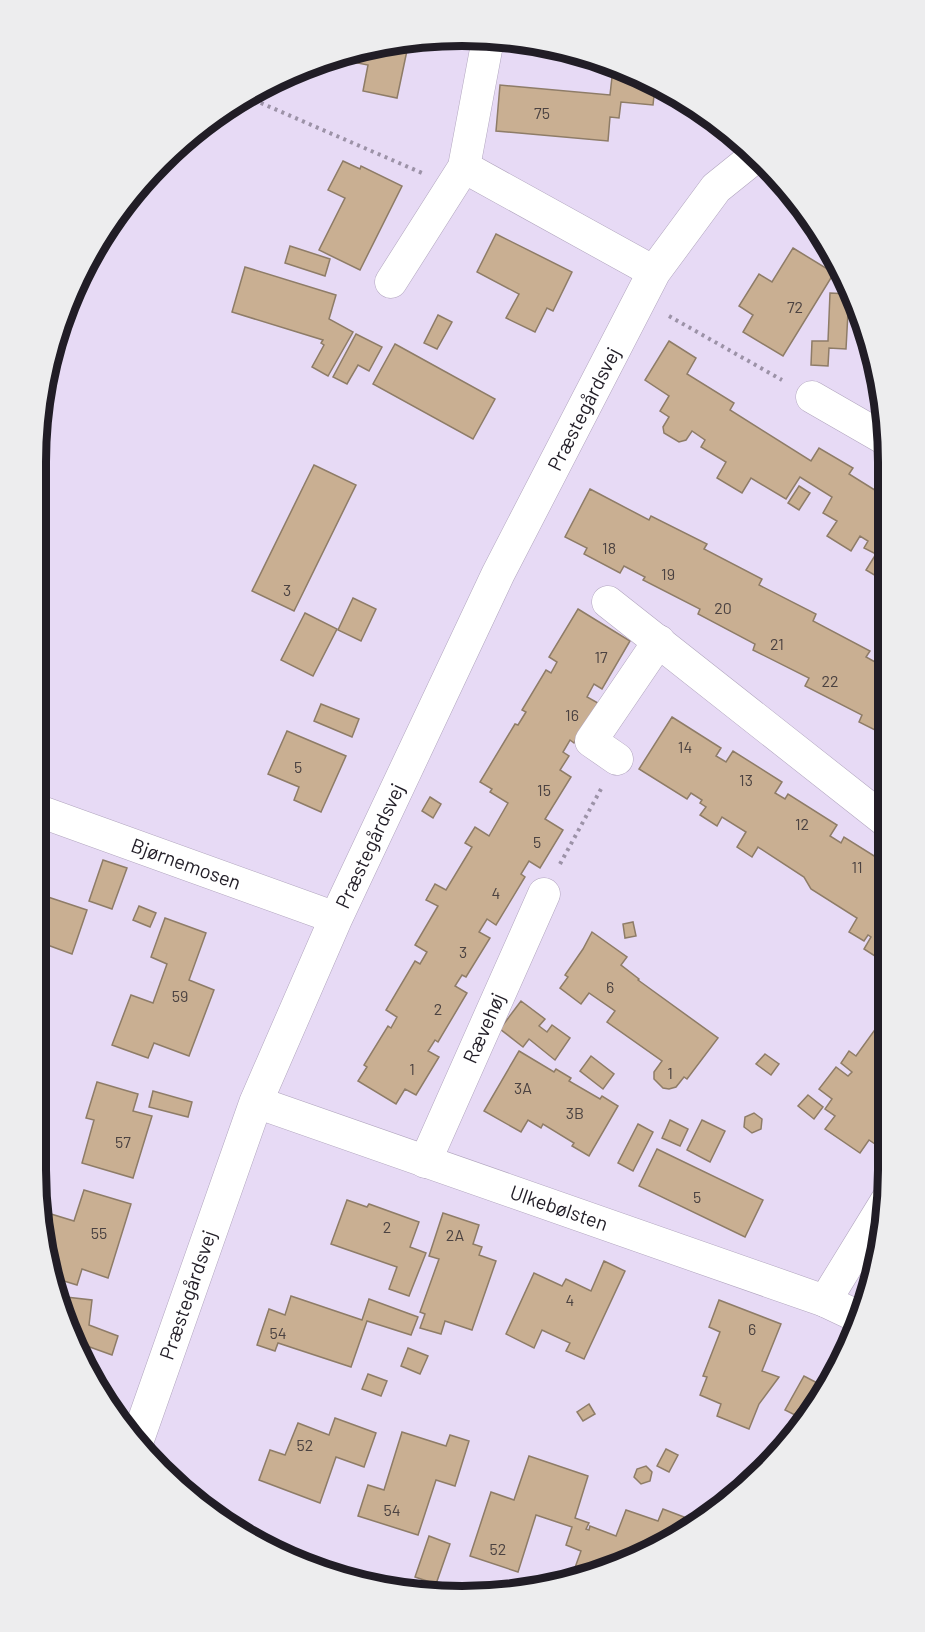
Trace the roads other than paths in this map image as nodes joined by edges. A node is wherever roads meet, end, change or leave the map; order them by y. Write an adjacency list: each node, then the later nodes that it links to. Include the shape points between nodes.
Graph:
1 (486, 47): 3 (street)
2 (749, 161): 5 (street, Præstegårdsvej, via 716,188)
3 (458, 177): 4 (street); 5 (street)
4 (391, 282)
5 (647, 285): 14 (street, Præstegårdsvej, via 498,574)
6 (812, 397): 7 (street)
7 (878, 435)
8 (609, 603): 9 (street)
9 (659, 641): 10 (street, via 591,741); 12 (street)
10 (617, 759)
11 (46, 814): 14 (street, Bjørnemosen)
12 (878, 815)
13 (544, 894): 16 (street, Rævehøj)
14 (336, 918): 15 (street, Præstegårdsvej)
15 (256, 1102): 16 (street, Ulkebølsten); 20 (street, Præstegårdsvej)
16 (425, 1162): 18 (street, Ulkebølsten)
17 (876, 1219): 18 (street)
18 (825, 1301): 19 (street, Ulkebølsten)
19 (852, 1314)
20 (140, 1432)

